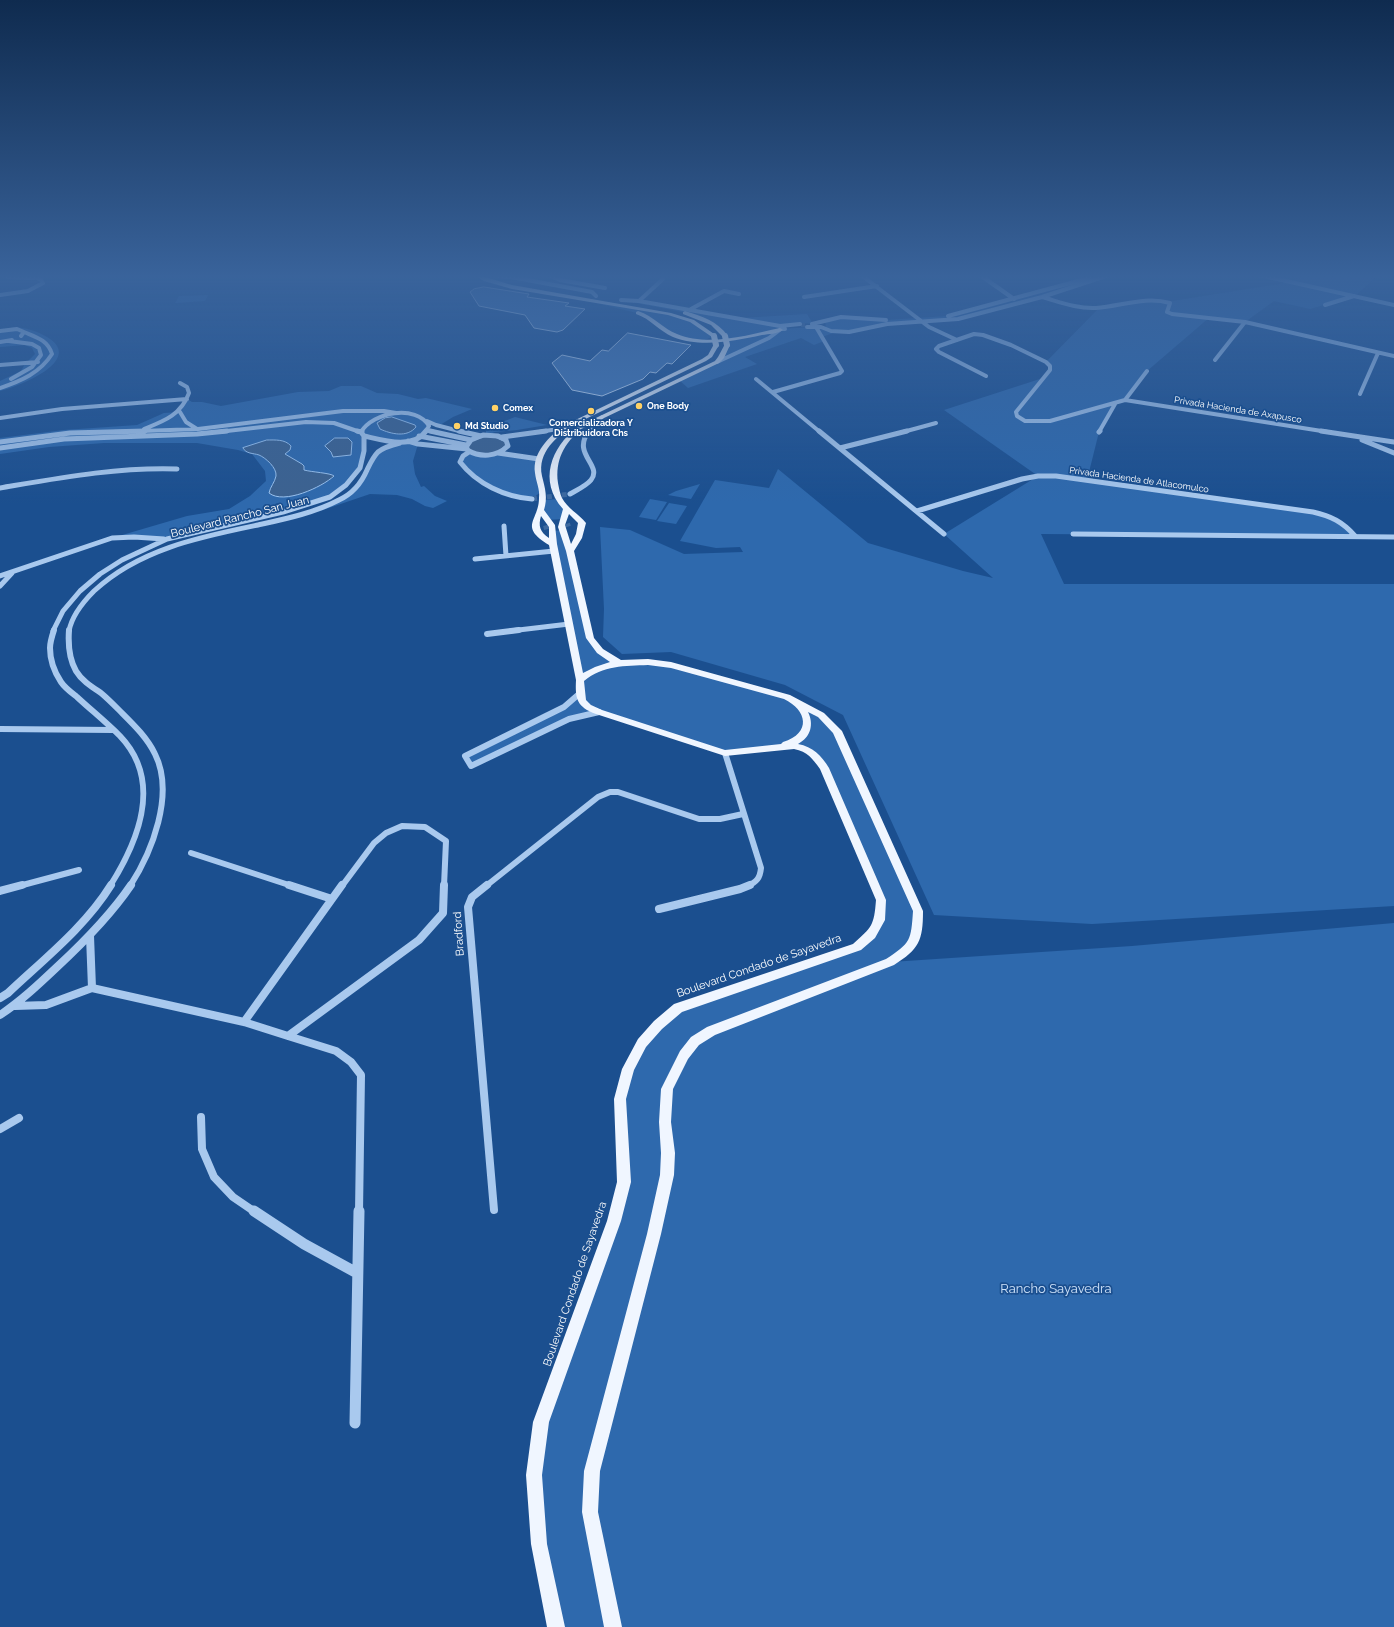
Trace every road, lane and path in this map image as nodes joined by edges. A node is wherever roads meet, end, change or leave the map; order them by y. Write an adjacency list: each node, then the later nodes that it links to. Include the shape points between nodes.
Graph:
1 (40, 351): 14 (street)
2 (52, 351): 22 (street, via 48,362 39,370)
3 (713, 351): 34 (main road, bridge, via 704,360)
4 (724, 351): 15 (main road, bridge)
5 (741, 351): 15 (street)
6 (830, 351): 23 (street, via 842,371 840,373)
7 (938, 351): 18 (street)
8 (1020, 351): 27 (street, via 1050,366 1050,370 1016,412 1017,416 1025,421 1050,421)
9 (1222, 351): 13 (street)
10 (1369, 351): 11 (street)
11 (1378, 353): 12 (street); 24 (street)
12 (1394, 356)
13 (1214, 360)
14 (38, 362): 16 (street); 21 (street, via 30,370)
15 (717, 362): 30 (main road)
16 (0, 366)
17 (1147, 371): 26 (street)
18 (986, 376)
19 (756, 379): 23 (street)
20 (180, 383): 25 (street, via 187,388)
21 (0, 384)
22 (0, 388)
23 (773, 392): 51 (street)
24 (1360, 394)
25 (187, 399): 28 (street); 31 (street, via 62,409)
26 (1125, 400): 27 (street); 40 (street, Privada Hacienda de Axapusco)
27 (1115, 404): 38 (street)
28 (180, 412): 35 (street, via 186,422); 36 (street)
29 (396, 413): 32 (street, via 414,415); 35 (street, via 384,410 343,411); 39 (street, via 368,422)
30 (602, 417): 57 (street, via 585,435 582,442 593,465 592,479); 59 (main road, via 569,436 554,458)
31 (0, 418)
32 (427, 421): 37 (street); 41 (street)
33 (936, 423): 51 (street)
34 (564, 428): 43 (street); 54 (main road, via 547,444)
35 (198, 429): 36 (street)
36 (139, 431): 46 (street, via 70,433)
37 (429, 431): 42 (street, Boulevard Rancho San Juan); 44 (street)
38 (1099, 432)
39 (363, 434): 47 (street, Boulevard Rancho San Juan); 49 (street, Boulevard Rancho San Juan, via 334,423 306,422 197,434 79,438); 71 (street, Boulevard Rancho San Juan, via 364,451 360,468 346,485 330,497 283,512)
40 (1349, 435): 48 (street, Privada Hacienda de Axapusco); 53 (street, Privada Hacienda de Axapusco)
41 (481, 436): 43 (street); 44 (street)
42 (422, 437): 45 (street, Boulevard Rancho San Juan); 50 (street)
43 (502, 437): 52 (street, via 508,446)
44 (470, 440): 50 (street)
45 (408, 441): 47 (street, Boulevard Rancho San Juan); 50 (street, via 428,447)
46 (0, 442)
47 (400, 442): 72 (street, Boulevard Rancho San Juan, via 377,453 356,488 338,500 294,516)
48 (1394, 442)
49 (0, 448)
50 (468, 448): 52 (street, via 483,455); 58 (street, via 460,462 463,467 490,488 509,496)
51 (840, 448): 63 (street)
52 (498, 453): 54 (street)
53 (1394, 453)
54 (539, 459): 60 (main road, via 538,470)
55 (177, 469): 56 (street, via 113,471)
56 (0, 488)
57 (570, 494)
58 (532, 499)
59 (558, 499): 60 (main road); 61 (main road)
60 (544, 500): 62 (main road)
61 (567, 509): 64 (main road); 74 (main road, via 582,523 579,538)
62 (540, 510): 66 (main road); 73 (main road, via 535,518 536,529 542,538)
63 (917, 511): 67 (street); 69 (street, Privada Hacienda de Atlacomulco, via 1022,479 1056,476 1313,512 1336,519 1346,525)
64 (564, 524): 66 (main road); 74 (main road)
65 (504, 526): 75 (street)
66 (549, 526): 73 (main road)
67 (944, 534)
68 (1072, 534): 69 (street)
69 (1355, 536): 70 (street)
70 (1394, 537)
71 (166, 539): 72 (street); 77 (street, via 112,538); 88 (street, Boulevard Rancho San Juan, via 122,560 100,574 67,606 54,628 50,648 54,668 62,684)
72 (175, 544): 97 (street, Boulevard Rancho San Juan, via 115,574 85,601 72,621 68,636 70,657 79,675 146,738 159,762 163,789 152,847 122,898)
73 (554, 547): 75 (street); 80 (main road)
74 (570, 551): 82 (main road, via 590,638 600,651)
75 (506, 556): 76 (street)
76 (475, 559)
77 (14, 572): 78 (street); 79 (street)
78 (0, 576)
79 (0, 586)
80 (569, 624): 81 (street); 83 (main road)
81 (487, 634)
82 (620, 663): 83 (main road, via 603,666 589,672); 85 (main road, via 648,662 671,665)
83 (580, 680): 84 (main road)
84 (579, 694): 86 (main road, Boulevard Condado de Sayavedra, via 585,706); 86 (street, via 564,707 465,756 471,766 568,719)
85 (787, 697): 89 (main road, via 803,709 808,719 807,730 799,740); 111 (main road, via 821,715 837,731 918,911 918,934 910,950 890,962 711,1031 695,1041 684,1055 667,1089 667,1175 592,1471 590,1512)
86 (599, 712): 90 (main road, Boulevard Condado de Sayavedra)
87 (0, 728): 88 (street)
88 (113, 730): 99 (street, Boulevard Rancho San Juan, via 134,754 142,778 144,802 137,834 124,864 103,898 75,930)
89 (780, 746): 90 (main road, Boulevard Condado de Sayavedra); 110 (main road, Boulevard Condado de Sayavedra, via 806,749 824,768 881,900 880,920 871,935 857,947 678,1008 642,1043 628,1069 620,1099 624,1182 614,1221 542,1422 534,1475 539,1544)
90 (725, 753): 91 (street)
91 (743, 814): 96 (street, via 761,868 756,883); 107 (street, Bradford, via 720,819 699,819 625,793 610,792 598,797 472,897 468,907)
92 (191, 852): 95 (street)
93 (79, 870): 94 (street)
94 (0, 891)
95 (332, 899): 102 (street); 103 (street, via 374,843 386,833 402,826 425,827 446,841 443,913 419,940)
96 (659, 909)
97 (90, 936): 98 (street); 100 (street, Boulevard Rancho San Juan)
98 (92, 988): 100 (street, via 46,1005); 102 (street)
99 (0, 998)
100 (15, 1006): 101 (street, Boulevard Rancho San Juan)
101 (0, 1015)
102 (244, 1022): 103 (street)
103 (288, 1036): 108 (street, via 336,1051 351,1062 361,1075)
104 (201, 1117): 108 (street, via 202,1149 214,1177 233,1197 304,1244)
105 (18, 1118): 106 (street)
106 (0, 1129)
107 (494, 1210)
108 (357, 1273): 109 (street)
109 (354, 1423)
110 (556, 1627)
111 (613, 1627)

